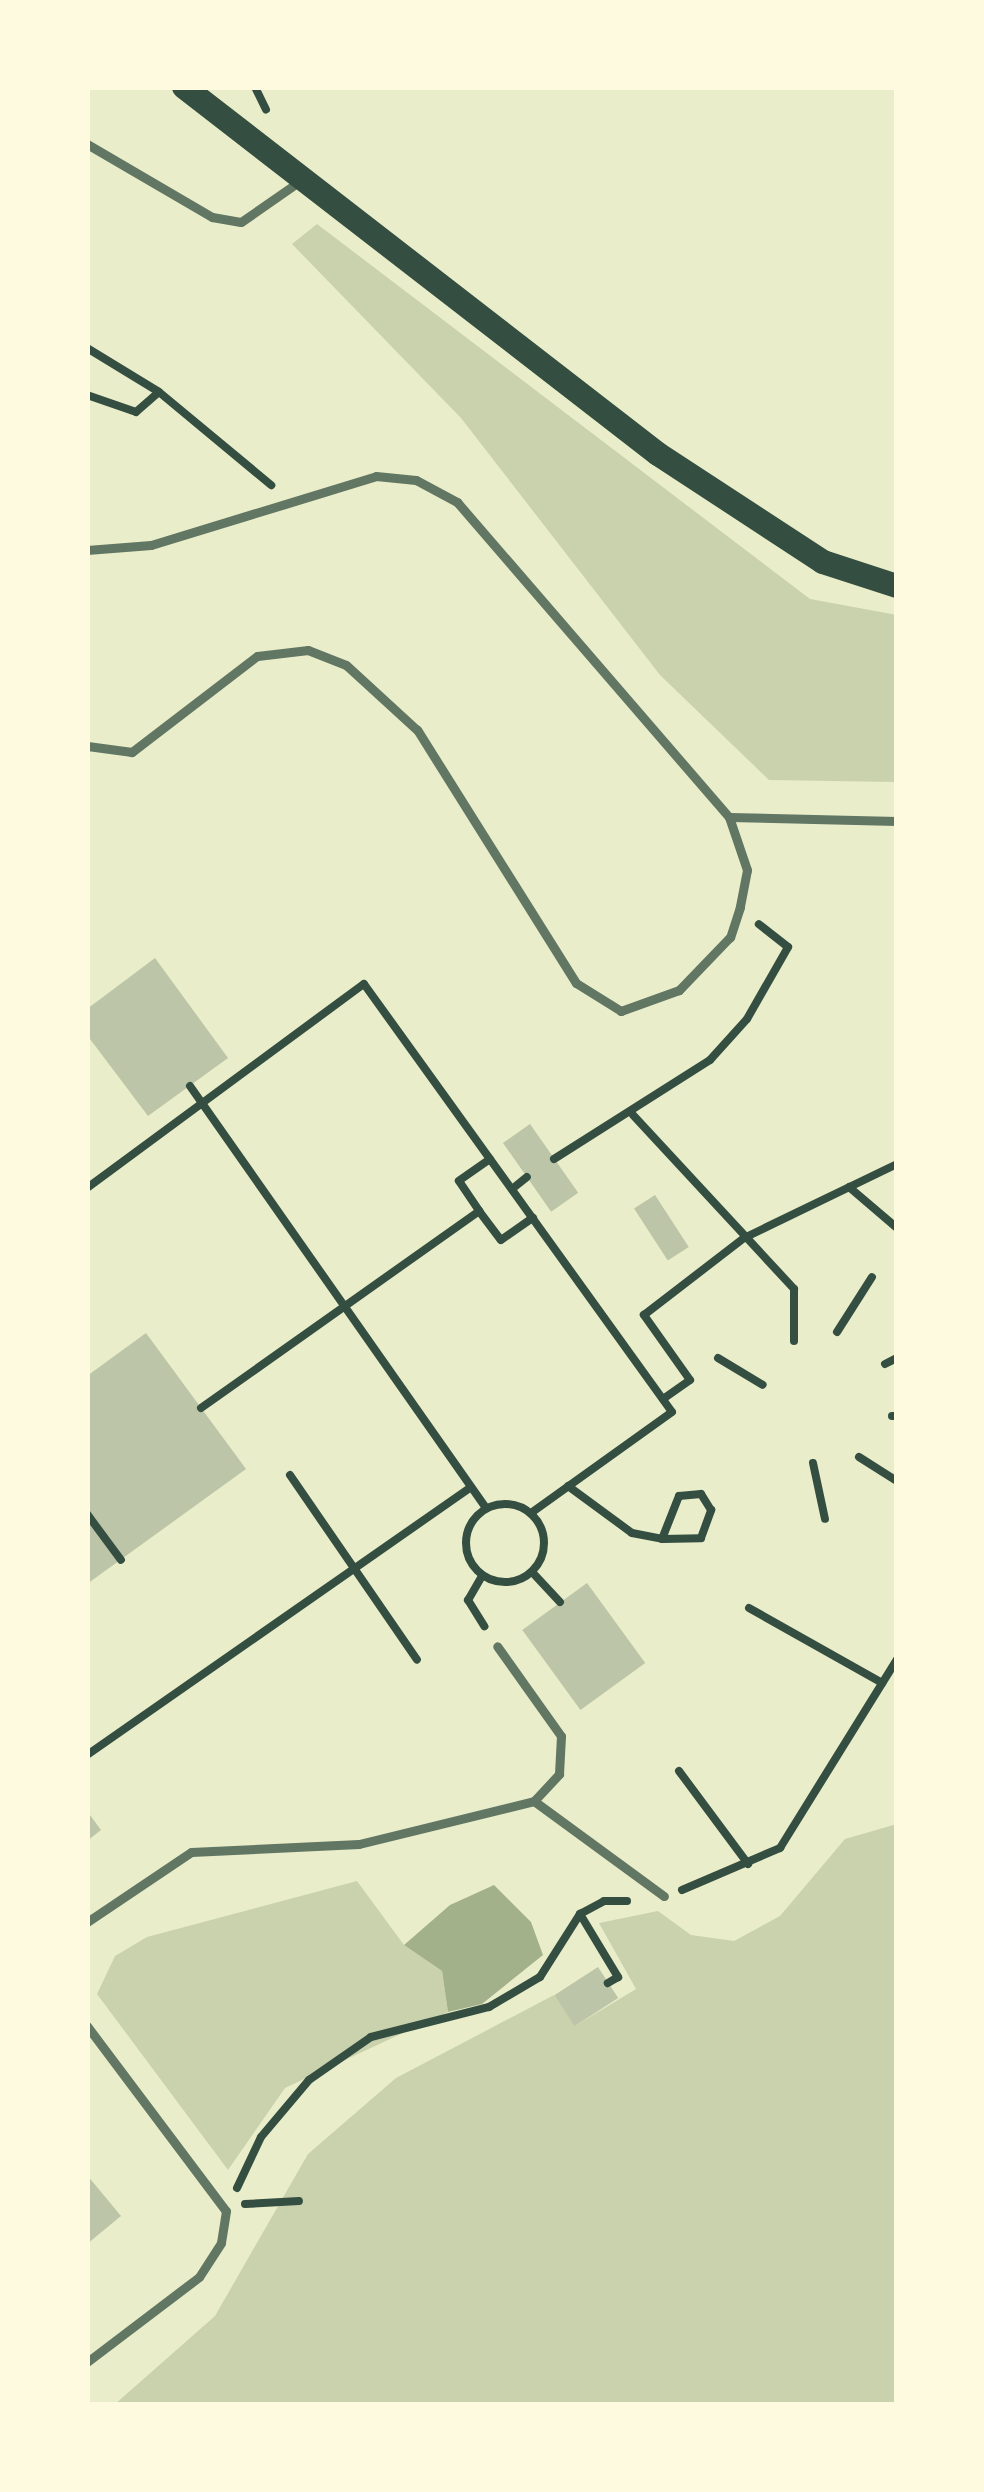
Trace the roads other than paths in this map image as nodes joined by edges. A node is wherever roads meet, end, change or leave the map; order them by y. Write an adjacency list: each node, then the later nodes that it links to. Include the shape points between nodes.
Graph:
1 (184, 87): 3 (main road)
2 (87, 144): 3 (lane, via 212,217 242,223)
3 (300, 181): 5 (main road, via 658,454 823,562)
4 (87, 550): 7 (lane, via 151,545 376,476 416,480 457,502)
5 (897, 586)
6 (87, 746): 7 (lane, via 132,752 257,656 308,650 346,665 416,730 576,983 621,1011 679,990 730,937 747,870)
7 (729, 818): 8 (lane)
8 (897, 821)
9 (497, 1646): 10 (lane, via 561,1736 559,1774)
10 (533, 1801): 11 (lane); 12 (lane, via 359,1844 191,1852)
11 (664, 1896)
12 (87, 1922)
13 (87, 2026): 14 (lane, via 226,2211 221,2243 199,2277)
14 (87, 2362)

